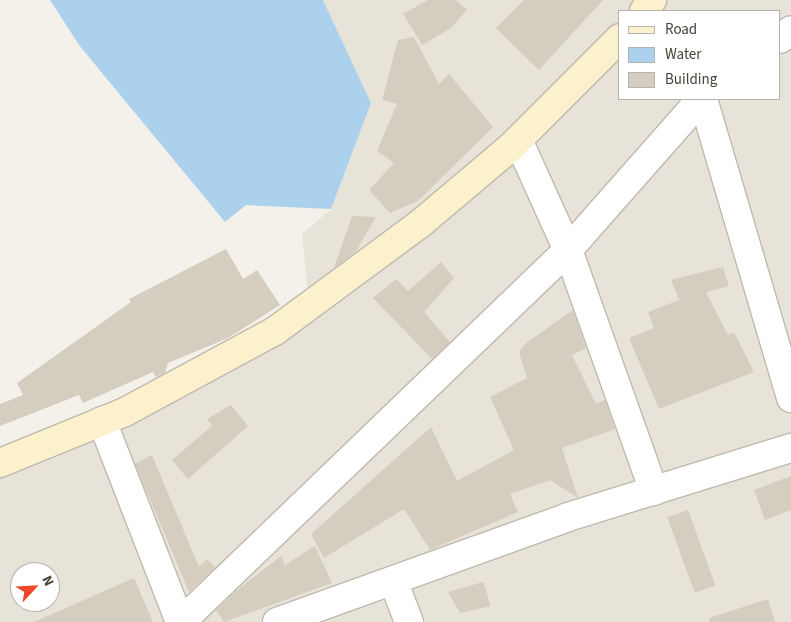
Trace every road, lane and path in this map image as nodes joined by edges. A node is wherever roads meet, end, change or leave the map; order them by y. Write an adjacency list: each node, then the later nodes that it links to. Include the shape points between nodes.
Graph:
1 (791, 30): 2 (street)
2 (781, 38)
3 (618, 40): 6 (main road)
4 (701, 100): 7 (street)
5 (702, 100): 8 (street)
6 (518, 140): 7 (street); 9 (main road, via 420,223 275,331)
7 (568, 250): 12 (street); 14 (street)
8 (791, 398)
9 (102, 421): 11 (main road); 14 (street)
10 (791, 448): 12 (street)
11 (0, 463)
12 (654, 490): 13 (street)
13 (394, 583): 15 (street); 16 (street)
14 (181, 622)
15 (277, 622)
16 (409, 622)

